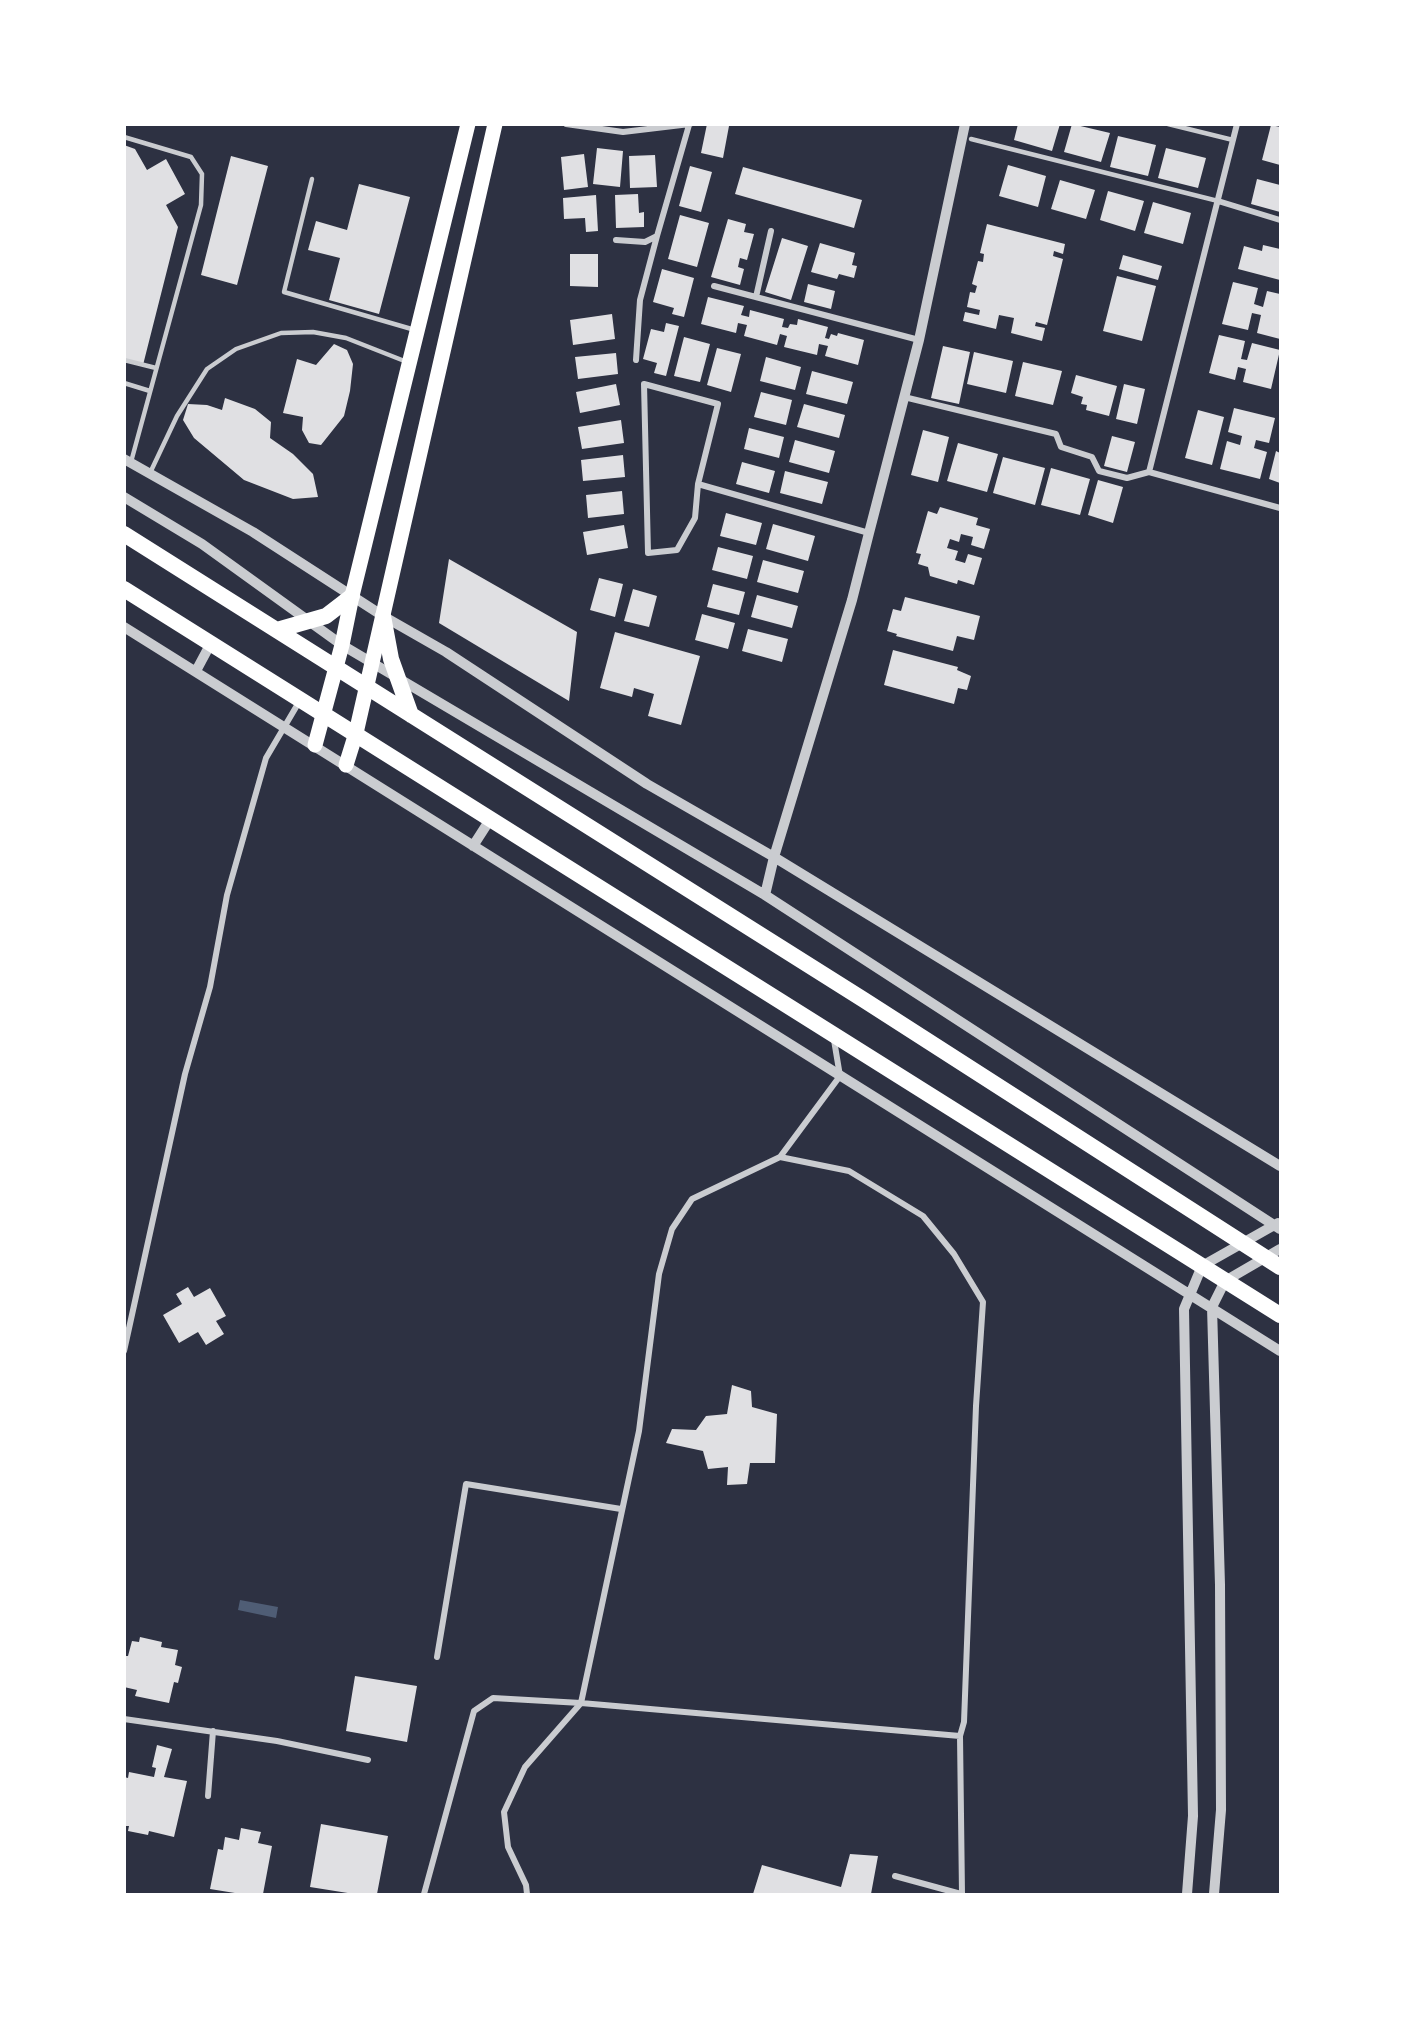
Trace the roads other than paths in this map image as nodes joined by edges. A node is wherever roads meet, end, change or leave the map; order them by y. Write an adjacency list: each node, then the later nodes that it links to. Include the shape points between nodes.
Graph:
1 (468, 124): 19 (main road)
2 (495, 124): 38 (main road)
3 (566, 124): 7 (street, via 623,132)
4 (965, 124): 20 (street)
5 (1168, 124): 10 (lane)
6 (1237, 124): 10 (street)
7 (689, 125): 15 (street)
8 (124, 137): 24 (lane, via 191,157 202,174 201,205)
9 (971, 139): 12 (lane)
10 (1233, 140): 12 (street)
11 (312, 179): 19 (lane, via 284,292)
12 (1218, 201): 13 (street); 29 (street)
13 (1281, 220)
14 (771, 231): 18 (street)
15 (657, 236): 16 (street, via 645,242); 22 (street, via 640,300)
16 (616, 240)
17 (714, 286): 18 (street)
18 (756, 297): 20 (street)
19 (417, 331): 23 (main road)
20 (919, 340): 27 (street)
21 (124, 360): 24 (lane)
22 (636, 360)
23 (409, 363): 30 (lane, via 346,338 312,332 281,333 236,349 207,369 177,416); 37 (main road)
24 (156, 368): 26 (lane)
25 (124, 383): 26 (lane)
26 (150, 391): 28 (lane)
27 (904, 397): 29 (street, via 1056,434 1061,447 1092,457 1099,471 1127,478); 34 (street)
28 (128, 461): 30 (street)
29 (1149, 472): 33 (street)
30 (150, 473): 37 (street, via 253,532)
31 (698, 484): 31 (street, via 718,404 644,384 648,553 677,550 695,518); 34 (street)
32 (124, 497): 39 (street, via 202,544)
33 (1281, 508)
34 (869, 533): 58 (street)
35 (124, 534): 41 (highway)
36 (124, 589): 42 (highway)
37 (352, 596): 38 (street); 39 (highway, via 337,610); 43 (main road)
38 (382, 616): 44 (main road); 47 (highway); 58 (street, via 446,651 647,784)
39 (310, 623): 41 (highway); 43 (street)
40 (124, 627): 46 (street)
41 (277, 630): 45 (highway)
42 (211, 643): 46 (street); 49 (highway)
43 (342, 645): 44 (street); 45 (main road)
44 (372, 663): 47 (street); 48 (main road)
45 (336, 667): 48 (highway); 50 (main road)
46 (196, 671): 52 (street)
47 (399, 680): 51 (highway); 59 (street)
48 (366, 687): 51 (highway); 53 (main road)
49 (301, 699): 50 (highway); 52 (street)
50 (325, 714): 53 (highway); 54 (main road)
51 (411, 715): 65 (highway)
52 (284, 725): 54 (street); 74 (street, via 266,758 227,895 210,987 182,1085)
53 (356, 733): 55 (main road); 56 (highway)
54 (315, 745): 55 (street)
55 (346, 765): 57 (street)
56 (491, 818): 57 (street); 60 (highway)
57 (473, 846): 61 (street)
58 (774, 857): 59 (street); 63 (street)
59 (765, 895): 64 (street)
60 (834, 1036): 61 (street); 68 (highway)
61 (840, 1076): 62 (street); 71 (street)
62 (780, 1157): 76 (street, via 692,1199 672,1228 659,1274 639,1431); 81 (street, via 849,1171 923,1216 954,1254 983,1302 964,1722)
63 (1281, 1166)
64 (1279, 1225): 65 (street)
65 (1241, 1242): 67 (highway); 68 (street)
66 (1281, 1249): 67 (street)
67 (1265, 1257): 69 (highway); 70 (street)
68 (1202, 1266): 70 (highway); 71 (street)
69 (1281, 1267)
70 (1225, 1281): 72 (street); 73 (highway)
71 (1189, 1293): 72 (street); 88 (street, via 1183,1327 1193,1816)
72 (1212, 1307): 75 (street); 89 (street, via 1221,1798)
73 (1281, 1315)
74 (124, 1351)
75 (1281, 1351)
76 (621, 1509): 77 (street, via 466,1484); 78 (street)
77 (437, 1657)
78 (581, 1703): 81 (street); 85 (street, via 493,1698 474,1711); 86 (street, via 525,1767 504,1812 508,1848)
79 (124, 1719): 80 (street)
80 (213, 1731): 82 (street); 83 (street)
81 (960, 1736): 87 (street)
82 (368, 1760)
83 (208, 1796)
84 (895, 1876): 87 (street)
85 (424, 1894)
86 (527, 1894)
87 (961, 1894)
88 (1187, 1894)
89 (1214, 1894)

